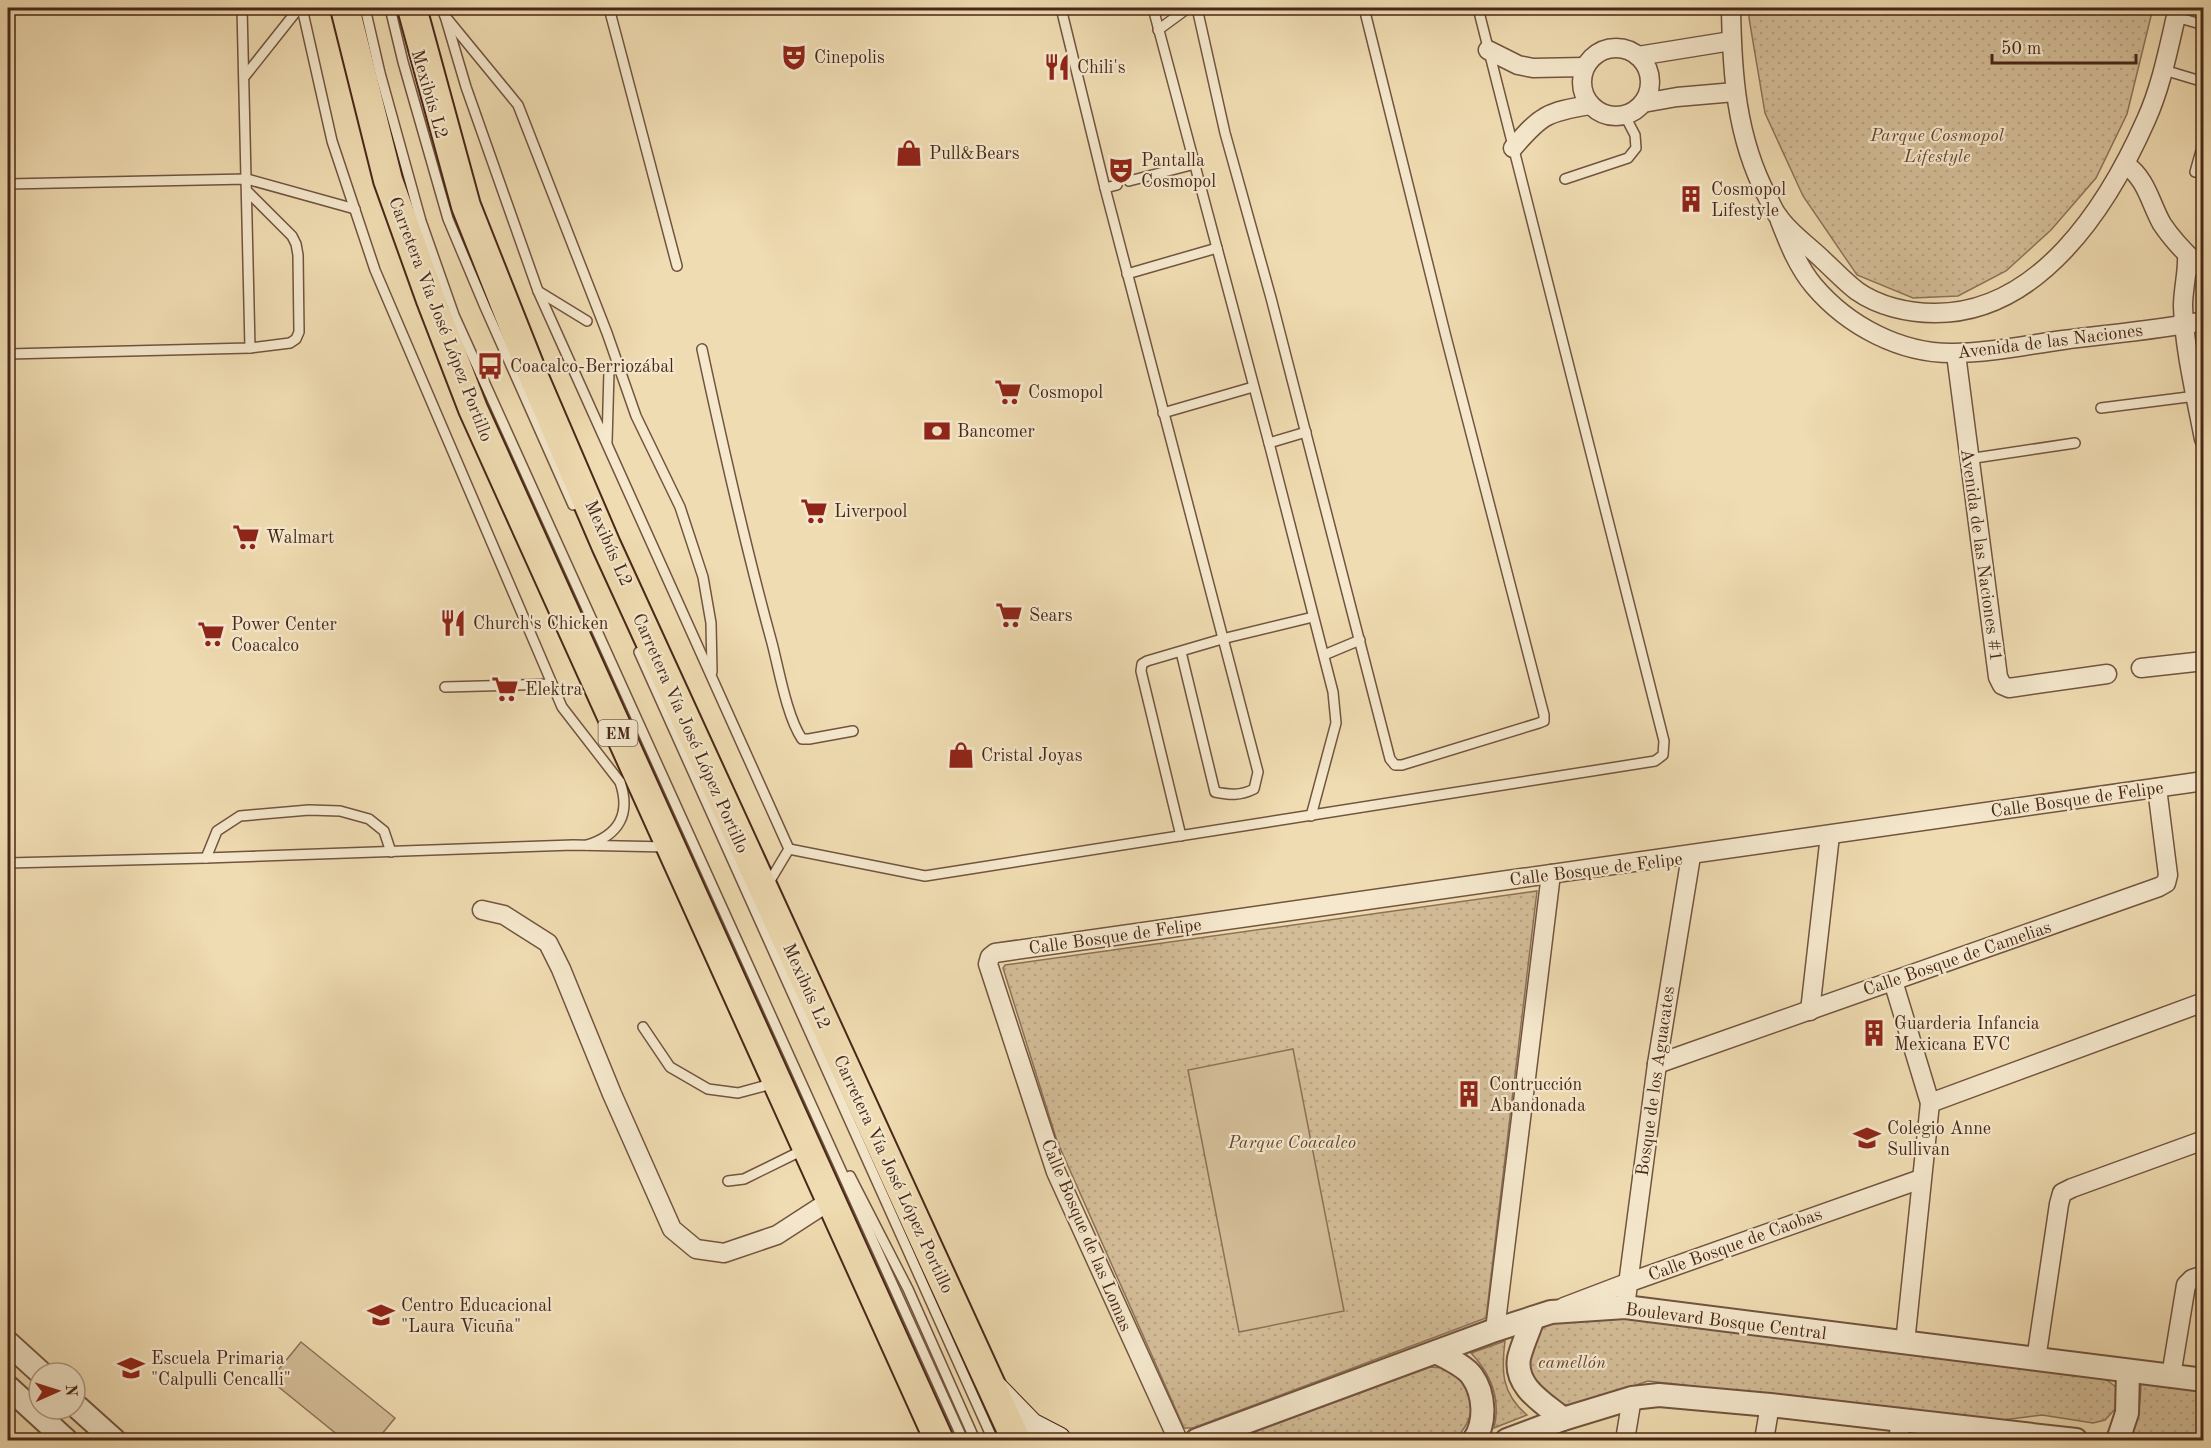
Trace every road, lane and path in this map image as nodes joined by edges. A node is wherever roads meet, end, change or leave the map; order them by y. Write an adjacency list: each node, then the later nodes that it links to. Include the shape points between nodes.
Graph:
1 (242, 8): 24 (lane)
2 (301, 8): 24 (lane); 42 (lane, via 332,141)
3 (345, 8): 84 (main road, Carretera Vía José López Portillo / EM, via 388,180 431,300 473,408)
4 (365, 8): 107 (lane, via 421,221 454,315)
5 (390, 8): 68 (lane, Mexibús L2, via 448,219)
6 (412, 8): 97 (main road, Carretera Vía José López Portillo, via 466,206 532,375)
7 (609, 8): 46 (lane)
8 (1061, 8): 40 (lane)
9 (1153, 8): 18 (lane)
10 (1188, 8): 18 (lane)
11 (1197, 8): 62 (lane, via 1225,133)
12 (1364, 8): 71 (lane, via 1544,721 1395,765 1390,759)
13 (1478, 8): 20 (lane)
14 (1731, 8): 19 (street)
15 (443, 12): 49 (lane); 78 (lane, via 518,105 636,416 680,507 703,577 711,623)
16 (2177, 12): 17 (lane); 23 (street)
17 (2204, 26)
18 (1158, 30): 33 (lane)
19 (1731, 41): 21 (street); 26 (street)
20 (1488, 50): 22 (street, via 1533,68); 31 (lane)
21 (1638, 56): 22 (street, via 1623,48 1612,48 1591,57); 27 (street, via 1648,70 1650,82)
22 (1585, 67): 28 (street, via 1582,89)
23 (2164, 70): 25 (lane); 32 (street)
24 (245, 76): 35 (lane)
25 (2204, 82)
26 (1735, 92): 27 (street); 43 (street, via 1746,150)
27 (1643, 103): 29 (street)
28 (1590, 105): 29 (street, via 1603,114); 31 (street, via 1544,116)
29 (1625, 116): 36 (lane, via 1635,135 1636,148 1628,158)
30 (2204, 140): 34 (lane)
31 (1513, 148): 86 (lane, via 1664,741 1663,755 1655,761)
32 (2126, 164): 43 (street, via 2093,216 2038,274 2006,296 1977,308 1947,313 1901,310 1858,292); 45 (street, via 2139,176 2161,222)
33 (1195, 165): 37 (lane); 44 (lane)
34 (2194, 172)
35 (248, 179): 38 (lane); 41 (lane); 42 (lane)
36 (1564, 179)
37 (1128, 181)
38 (8, 184)
39 (1118, 185): 40 (lane)
40 (1105, 188): 48 (lane)
41 (248, 192): 53 (lane); 53 (lane, via 292,236 298,255 299,332 290,343)
42 (355, 209): 79 (lane, via 375,270)
43 (1778, 217): 56 (street, Avenida de las Naciones, via 1800,266 1844,314 1889,341 1913,349)
44 (1217, 248): 48 (lane); 58 (lane)
45 (2187, 255): 47 (street); 52 (street)
46 (677, 266)
47 (2204, 270)
48 (1127, 274): 61 (lane)
49 (538, 291): 50 (lane); 66 (lane)
50 (587, 321)
51 (2204, 321): 52 (street, Avenida de las Naciones)
52 (2185, 324): 56 (street, Avenida de las Naciones); 59 (street)
53 (250, 348): 55 (lane)
54 (702, 349): 81 (lane, via 753,575 798,733 809,739)
55 (8, 354)
56 (1956, 354): 67 (street, Avenida de las Naciones #1)
57 (609, 371): 66 (lane)
58 (1253, 387): 61 (lane); 64 (lane)
59 (2196, 396): 60 (lane); 63 (street)
60 (2101, 408)
61 (1163, 413): 70 (lane)
62 (1306, 432): 64 (lane); 71 (lane)
63 (2204, 439)
64 (1269, 443): 69 (lane)
65 (2075, 443): 67 (lane)
66 (608, 445): 78 (lane)
67 (1968, 459): 77 (street, Avenida de las Naciones #1, via 2002,685 2009,688)
68 (578, 514)
69 (1313, 617): 70 (lane); 74 (lane)
70 (1222, 639): 73 (lane); 73 (lane, via 1258,772 1254,789 1242,795 1215,792)
71 (1360, 640): 74 (lane)
72 (636, 644): 141 (lane, Mexibús L2)
73 (1181, 652): 88 (lane, via 1147,661 1141,671)
74 (1324, 655): 86 (lane, via 1336,723)
75 (2204, 661): 76 (street)
76 (2141, 668)
77 (2107, 674)
78 (713, 677): 91 (lane)
79 (552, 684): 80 (lane); 82 (lane, via 562,707)
80 (445, 687)
81 (853, 731)
82 (611, 771): 84 (lane); 89 (lane, via 620,782 625,809 612,833)
83 (2204, 781): 85 (street, Calle Bosque de Felipe)
84 (641, 783): 90 (main road, Carretera Vía José López Portillo / EM)
85 (2157, 788): 87 (street, Calle Bosque de Felipe); 100 (street, Calle Bosque de Camelias, via 2166,883)
86 (1311, 816): 88 (lane)
87 (1830, 835): 93 (street, Calle Bosque de Felipe); 102 (street)
88 (1181, 836): 91 (lane, via 925,876)
89 (587, 845): 90 (lane); 92 (lane)
90 (670, 848): 105 (main road, Carretera Vía José López Portillo / EM)
91 (789, 849): 97 (lane)
92 (391, 852): 94 (lane); 94 (lane, via 384,831 369,819 340,811 309,810 240,816 217,831)
93 (1691, 856): 96 (street, Calle Bosque de Felipe); 104 (street, Bosque de los Aguacates)
94 (206, 858): 95 (lane)
95 (8, 862)
96 (1551, 874): 99 (street, Calle Bosque de Felipe, via 994,953); 117 (street)
97 (764, 892): 126 (main road, Carretera Vía José López Portillo)
98 (482, 910): 112 (street, via 504,915 548,944 672,1229 696,1249 724,1253 777,1235)
99 (990, 957): 144 (street, Calle Bosque de las Lomas, via 988,964 1056,1172)
100 (1893, 981): 102 (street, Calle Bosque de Camelias); 106 (street)
101 (2204, 1002): 106 (street)
102 (1810, 1011): 104 (street, Calle Bosque de Camelias)
103 (643, 1027): 105 (lane, via 670,1067 708,1089 738,1093)
104 (1657, 1064): 114 (street, Bosque de los Aguacates)
105 (778, 1083): 109 (main road, Carretera Vía José López Portillo / EM)
106 (1930, 1103): 110 (street)
107 (818, 1119): 139 (lane); 140 (lane, via 908,1289)
108 (2204, 1140): 121 (street, via 2062,1193)
109 (808, 1148): 111 (lane, via 753,1176); 112 (main road, Carretera Vía José López Portillo / EM)
110 (1921, 1179): 114 (street, Calle Bosque de Caobas); 119 (street)
111 (728, 1181)
112 (831, 1200): 138 (main road, Carretera Vía José López Portillo / EM)
113 (2204, 1275): 124 (street, via 2186,1285)
114 (1627, 1283): 115 (street, Bosque de los Aguacates); 116 (street, Calle Bosque de Caobas)
115 (1625, 1307): 116 (street, Boulevard Bosque Central); 119 (street, Boulevard Bosque Central)
116 (1542, 1315): 117 (street, Boulevard Bosque Central); 132 (street, via 1519,1359 1521,1377 1529,1392)
117 (1495, 1330): 120 (street, Boulevard Bosque Central)
118 (8, 1343): 122 (street)
119 (1905, 1343): 121 (street, Boulevard Bosque Central)
120 (1436, 1352): 145 (street, Boulevard Bosque Central); 146 (street, via 1472,1375 1480,1392 1483,1412)
121 (2036, 1360): 123 (street, Boulevard Bosque Central)
122 (28, 1361)
123 (2128, 1371): 124 (street, Boulevard Bosque Central); 151 (street, via 2127,1413)
124 (2171, 1376): 125 (street, Boulevard Bosque Central)
125 (2204, 1380)
126 (992, 1385): 142 (main road, Carretera Vía José López Portillo); 143 (main road, via 1031,1426)
127 (8, 1387): 129 (street)
128 (1632, 1398): 130 (street, via 1659,1395); 132 (street); 148 (street)
129 (27, 1399)
130 (1770, 1405): 134 (street); 149 (street)
131 (87, 1416): 137 (street)
132 (1563, 1419): 147 (street)
133 (50, 1421): 136 (street)
134 (1899, 1430): 135 (street)
135 (2050, 1439): 150 (street)
136 (66, 1440)
137 (114, 1440)
138 (939, 1440)
139 (963, 1440)
140 (975, 1440)
141 (993, 1440)
142 (1016, 1440)
143 (1058, 1440)
144 (1178, 1440)
145 (1197, 1440)
146 (1474, 1440)
147 (1507, 1440)
148 (1625, 1440)
149 (1764, 1440)
150 (2076, 1440)
151 (2118, 1440)

